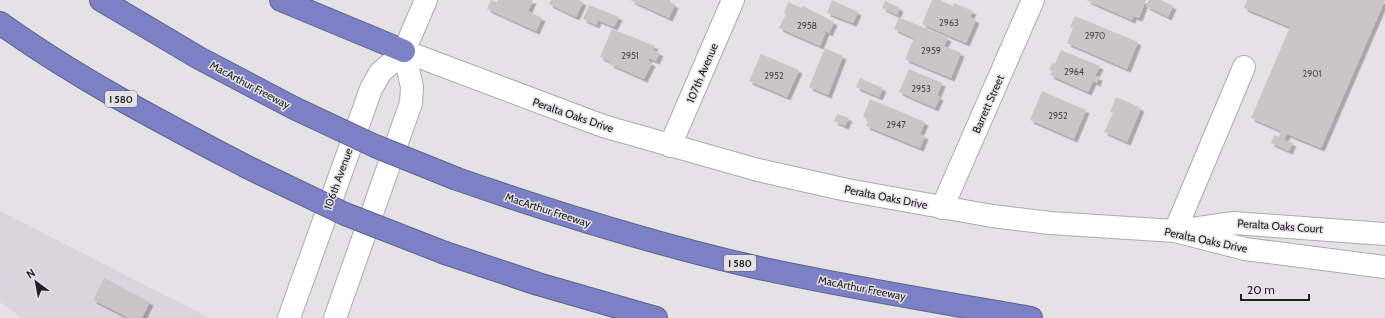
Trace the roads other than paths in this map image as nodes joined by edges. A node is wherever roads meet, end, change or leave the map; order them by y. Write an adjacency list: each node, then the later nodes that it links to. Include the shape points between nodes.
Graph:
1 (101, 0): 17 (highway, MacArthur Freeway / I 580, bridge, via 199,58 294,108 375,146 457,179 551,212 658,243 755,267)
2 (280, 0): 7 (highway)
3 (426, 0): 7 (street, 106th Avenue)
4 (734, 0): 9 (street, 107th Avenue)
5 (1033, 0): 10 (street, Barrett Street)
6 (0, 23): 16 (highway, I 580, bridge, via 82,76 163,123 248,168 345,214 444,253 538,284)
7 (404, 51): 9 (street, Peralta Oaks Drive, via 603,126); 14 (street, 106th Avenue, via 380,73 370,89); 15 (street, via 412,87 411,103)
8 (1244, 68): 11 (street)
9 (670, 146): 10 (street, Peralta Oaks Drive, via 773,173)
10 (942, 208): 11 (street, Peralta Oaks Drive, via 1050,223)
11 (1175, 231): 12 (street, Peralta Oaks Court, via 1234,223); 13 (street, Peralta Oaks Drive, via 1245,249)
12 (1385, 234)
13 (1385, 267)
14 (290, 318)
15 (335, 318)
16 (656, 318)
17 (1031, 318)

